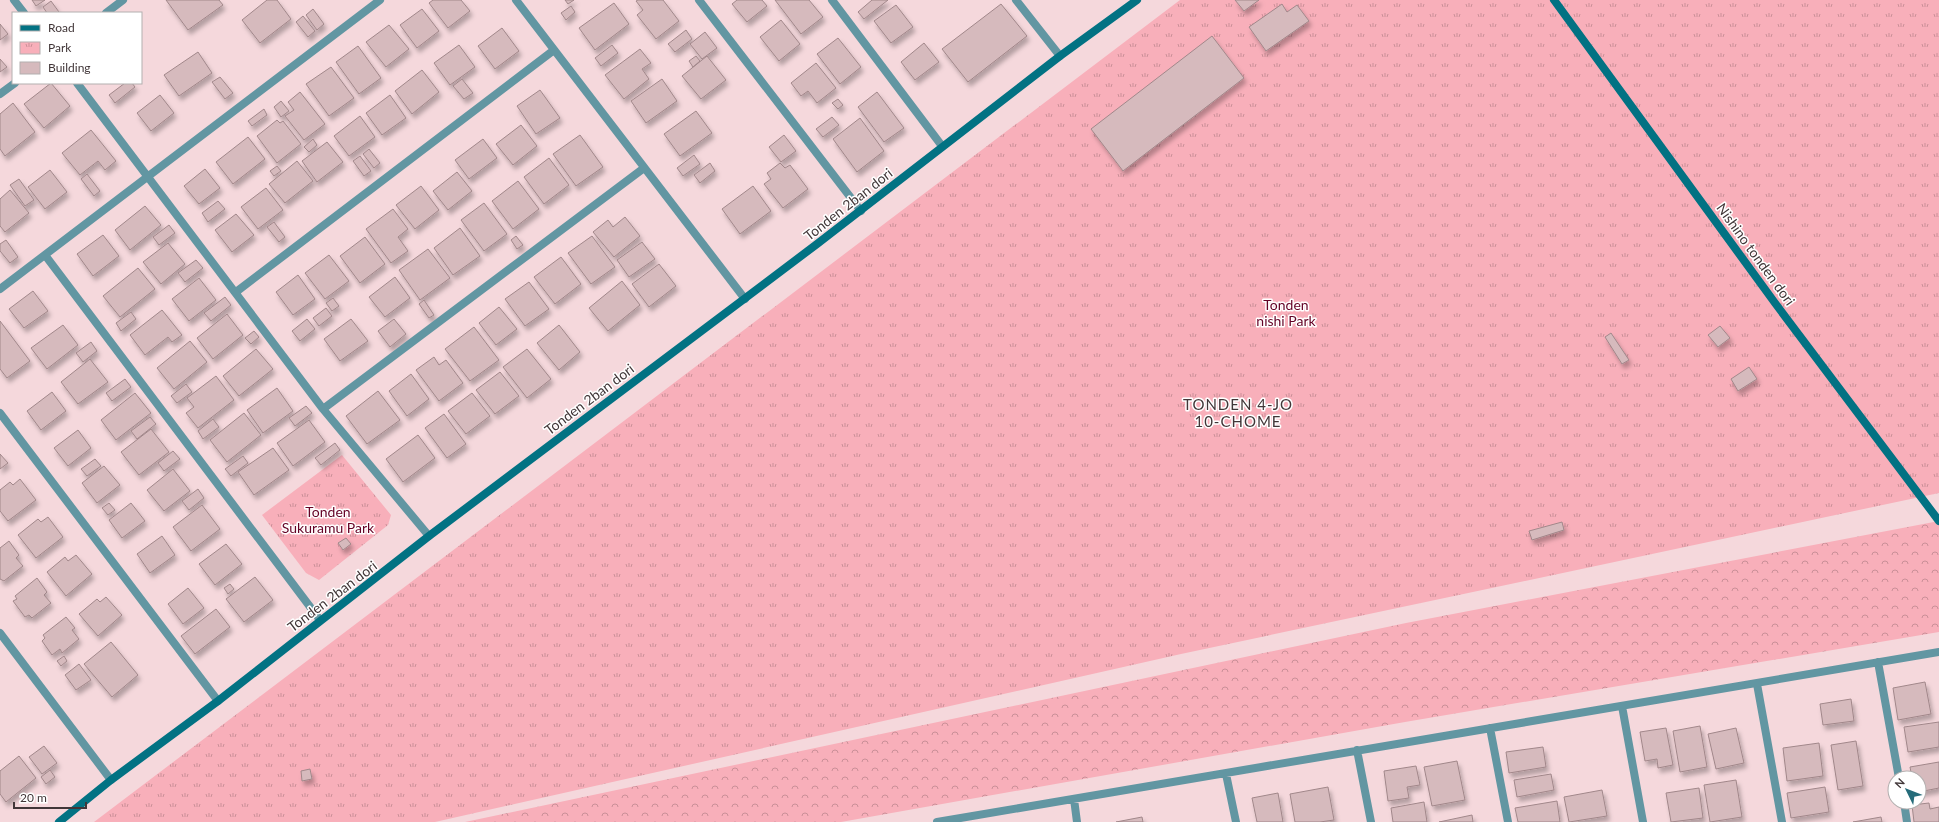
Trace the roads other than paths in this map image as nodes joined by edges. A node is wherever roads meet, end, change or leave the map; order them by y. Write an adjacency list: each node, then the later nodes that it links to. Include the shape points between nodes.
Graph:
1 (14, 0): 10 (street)
2 (123, 0): 11 (street)
3 (380, 0): 19 (street)
4 (516, 0): 12 (street)
5 (699, 0): 20 (street)
6 (832, 0): 17 (street)
7 (1016, 0): 13 (street)
8 (1138, 0): 13 (street, Tonden 2ban dori)
9 (1554, 0): 27 (street, Nishino tonden dori, via 1775,302)
10 (23, 12)
11 (107, 12)
12 (554, 50): 18 (street); 23 (street)
13 (1060, 56): 17 (street, Tonden 2ban dori)
14 (14, 84): 16 (street)
15 (78, 84): 19 (street)
16 (0, 94)
17 (942, 146): 20 (street, Tonden 2ban dori)
18 (644, 168): 24 (street); 25 (street)
19 (148, 176): 21 (street); 23 (street)
20 (861, 211): 24 (street, Tonden 2ban dori)
21 (45, 255): 22 (street); 29 (street)
22 (0, 289)
23 (236, 292): 25 (street)
24 (745, 299): 28 (street, Tonden 2ban dori)
25 (323, 409): 28 (street)
26 (0, 413): 34 (street)
27 (1938, 518)
28 (429, 536): 29 (street, Tonden 2ban dori)
29 (320, 620): 34 (street, Tonden 2ban dori)
30 (0, 633): 40 (street)
31 (1939, 652): 32 (street)
32 (1878, 662): 33 (street); 38 (street)
33 (1756, 684): 35 (street); 50 (street)
34 (218, 701): 40 (street, Tonden 2ban dori)
35 (1622, 706): 36 (street); 49 (street)
36 (1490, 728): 37 (street); 48 (street)
37 (1357, 750): 39 (street); 47 (street)
38 (1898, 770)
39 (1226, 774): 41 (street); 46 (street)
40 (111, 780): 43 (street, Tonden 2ban dori)
41 (1074, 799): 44 (street); 45 (street)
42 (1905, 810): 51 (street)
43 (59, 822)
44 (937, 822)
45 (1077, 822)
46 (1236, 822)
47 (1371, 822)
48 (1508, 822)
49 (1643, 822)
50 (1782, 822)
51 (1907, 822)

